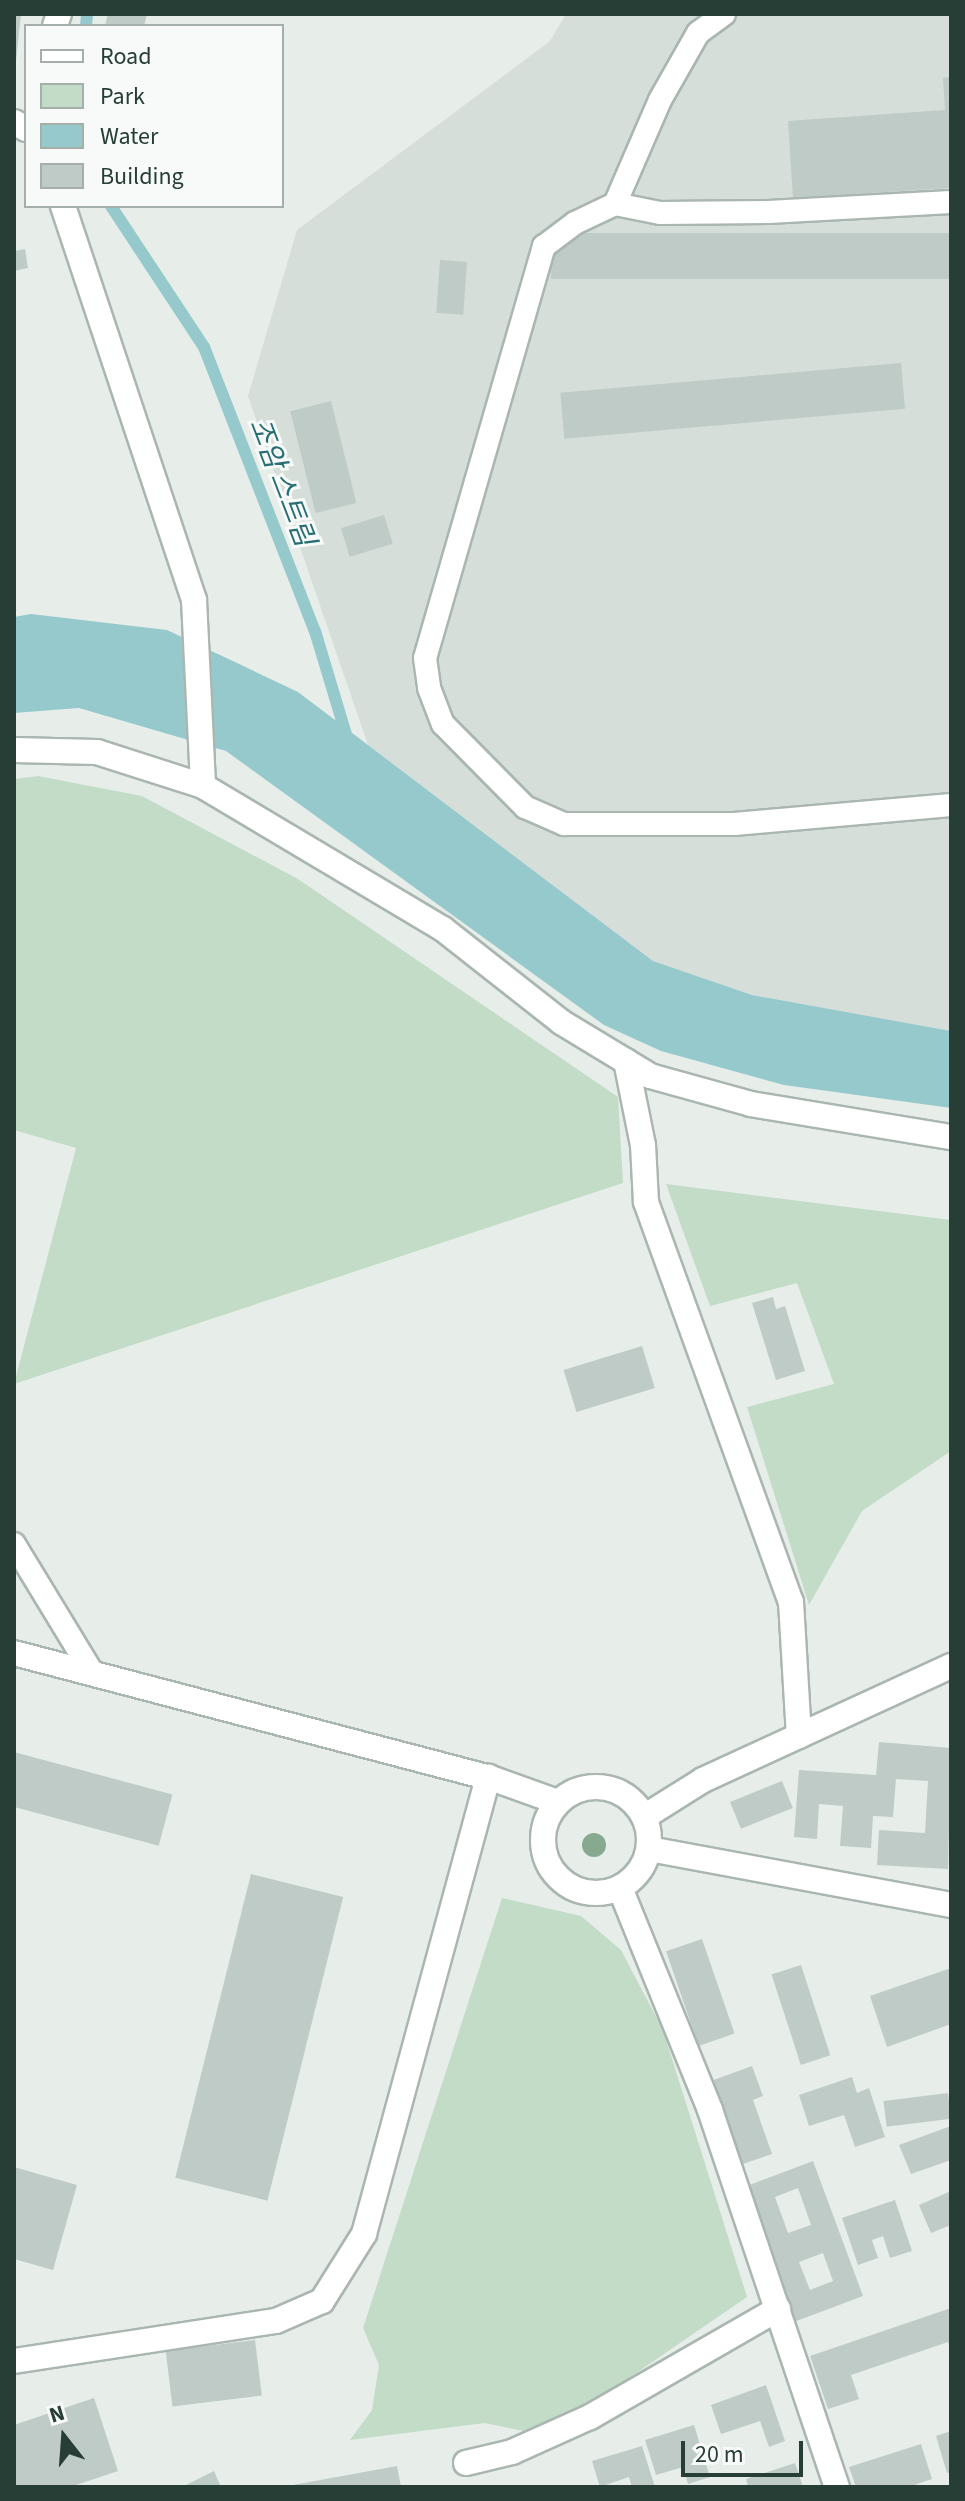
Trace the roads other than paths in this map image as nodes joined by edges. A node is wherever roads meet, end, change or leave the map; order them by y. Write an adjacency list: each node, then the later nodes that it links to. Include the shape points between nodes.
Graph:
1 (724, 14): 3 (lane, via 698,33 660,100)
2 (951, 202): 3 (lane, via 752,213 660,213)
3 (615, 204): 7 (lane, via 575,223 544,246 425,658 429,688 443,724 525,807 564,824 734,824)
4 (64, 208): 6 (street, via 162,496 198,631)
5 (14, 750): 6 (street, via 97,752)
6 (203, 786): 8 (street, via 443,929 561,1022)
7 (951, 805)
8 (626, 1061): 9 (street, via 650,1076 751,1104); 14 (street, via 643,1145 646,1202 791,1602)
9 (951, 1137)
10 (14, 1544): 13 (lane)
11 (14, 1653): 13 (street)
12 (951, 1666): 14 (street)
13 (93, 1674): 15 (street)
14 (799, 1736): 17 (street, via 703,1780)
15 (488, 1777): 16 (street); 22 (street, via 364,2234 322,2301 276,2321)
16 (558, 1802): 17 (street, via 580,1790 605,1788 628,1798); 19 (street, via 543,1832 548,1865 571,1888 587,1893)
17 (644, 1817): 18 (street)
18 (649, 1849): 19 (street, via 635,1877); 20 (street)
19 (620, 1888): 21 (street, via 710,2110)
20 (951, 1905)
21 (778, 2309): 23 (street, via 590,2417 512,2452); 24 (street)
22 (14, 2361)
23 (466, 2463)
24 (837, 2487)

